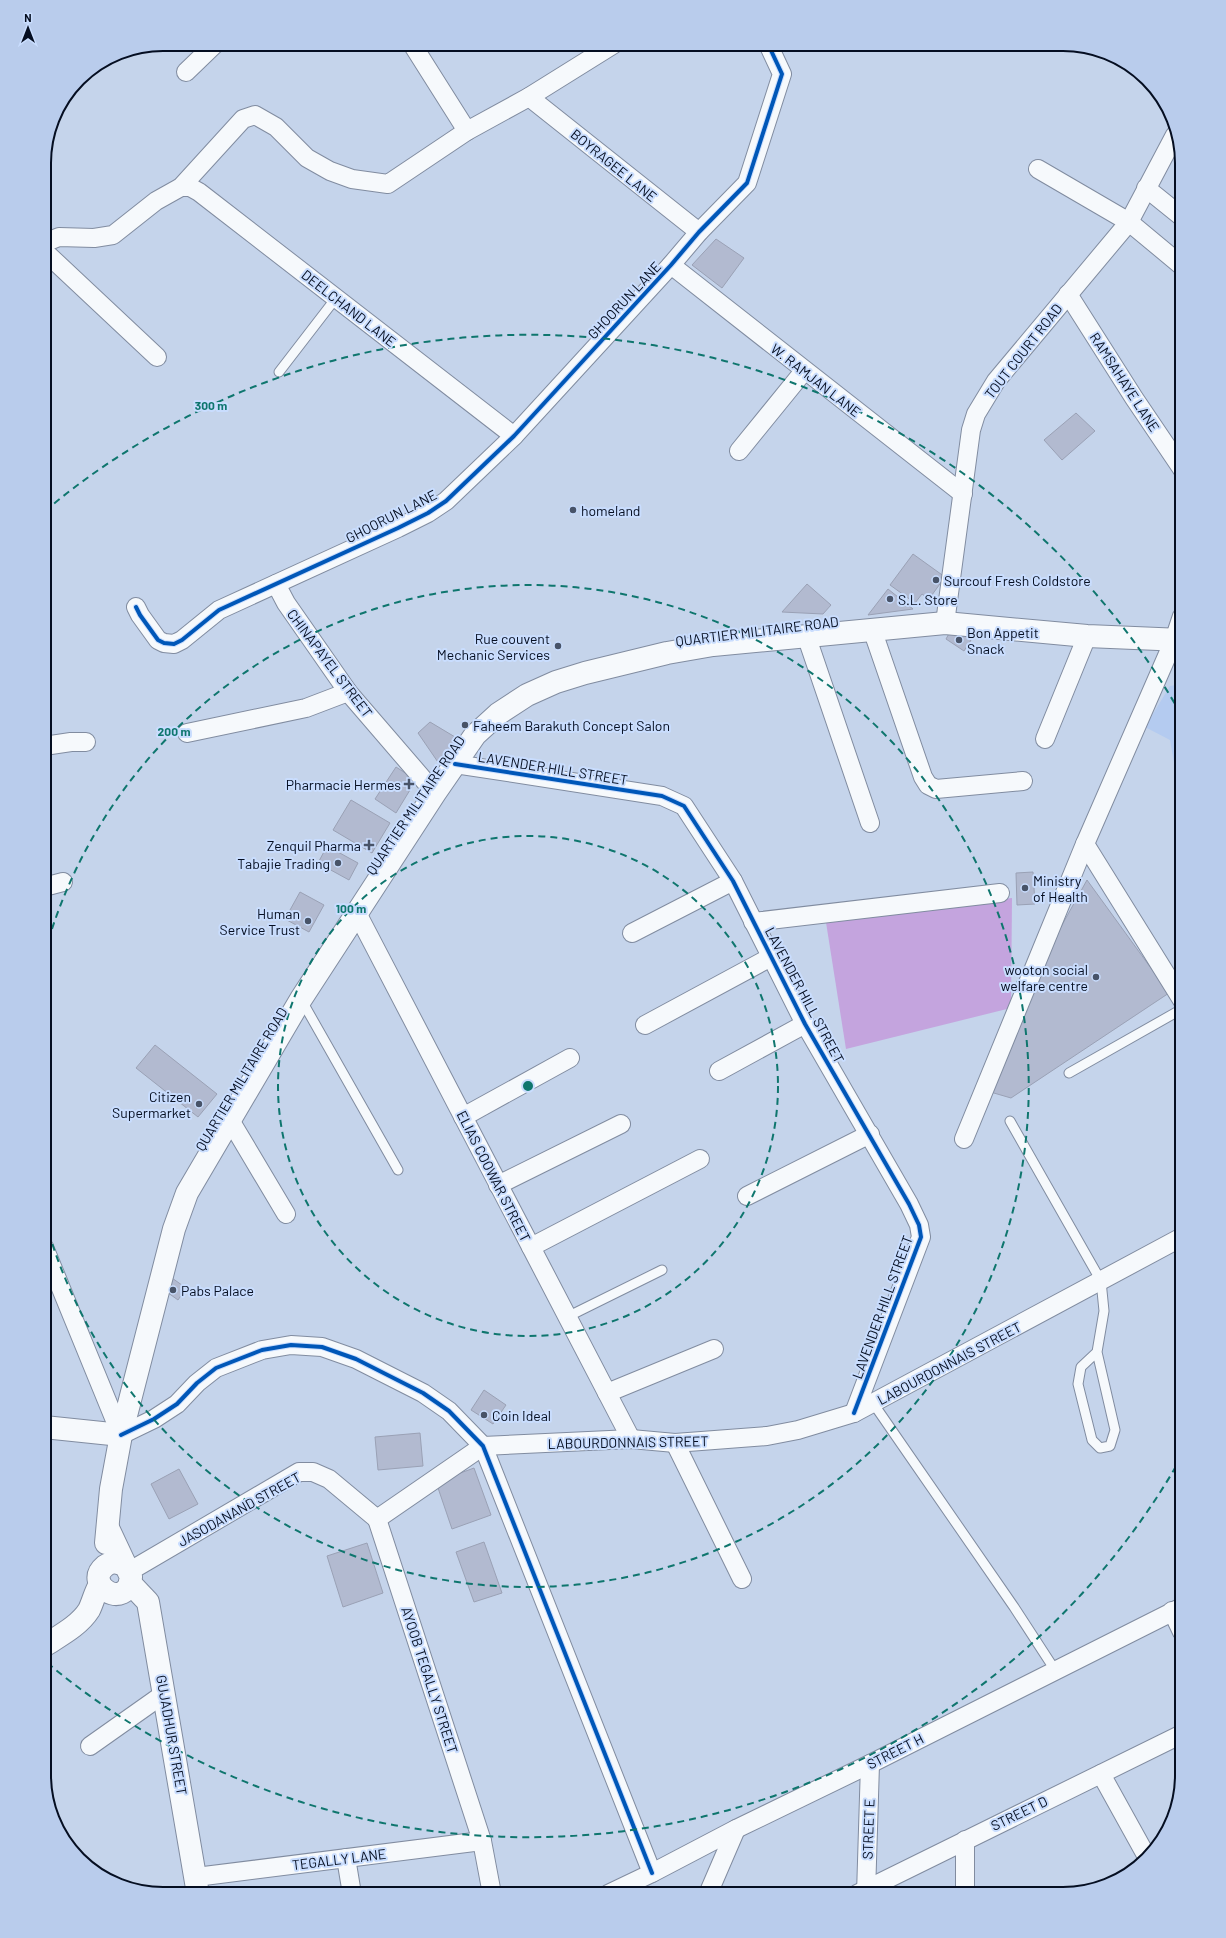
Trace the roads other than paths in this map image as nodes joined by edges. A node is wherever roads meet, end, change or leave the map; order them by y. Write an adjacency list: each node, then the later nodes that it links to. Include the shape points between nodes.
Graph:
1 (208, 51): 5 (street)
2 (416, 51): 7 (street)
3 (603, 51): 6 (street)
4 (771, 51): 14 (street, GHOORUN LANE, via 782,74 747,183)
5 (186, 72)
6 (529, 97): 7 (street); 14 (street, BOYRAGEE LANE)
7 (467, 131): 10 (street, via 388,184 352,178 330,171 307,158 276,127 255,115 243,119)
8 (1172, 140): 11 (street, TOUT COURT ROAD)
9 (1038, 169): 13 (street)
10 (181, 187): 15 (street, via 156,201 113,235 94,238 59,237); 20 (street, DEELCHAND LANE, via 190,187 200,192)
11 (1146, 188): 12 (street); 13 (street, TOUT COURT ROAD)
12 (1175, 211)
13 (1129, 222): 17 (street); 19 (street, TOUT COURT ROAD)
14 (699, 232): 18 (street, GHOORUN LANE)
15 (51, 240)
16 (51, 259): 21 (street)
17 (1175, 260)
18 (671, 265): 22 (street, W. RAMJAN LANE); 24 (street, GHOORUN LANE)
19 (1068, 294): 26 (street, RAMSAHAYE LANE); 27 (street, TOUT COURT ROAD, via 996,381 976,414)
20 (336, 298): 23 (lane); 24 (street, DEELCHAND LANE)
21 (157, 357)
22 (804, 371): 25 (street); 27 (street, W. RAMJAN LANE)
23 (279, 372)
24 (514, 436): 28 (street, GHOORUN LANE, via 446,501 434,509)
25 (739, 451)
26 (1175, 459)
27 (963, 494): 30 (street, TOUT COURT ROAD)
28 (276, 584): 29 (street, GHOORUN LANE, via 219,610 174,644 158,640); 36 (street, CHINAPAYEL STREET, via 286,603)
29 (136, 606)
30 (945, 623): 31 (main road, QUARTIER MILITAIRE ROAD); 33 (main road, QUARTIER MILITAIRE ROAD)
31 (872, 629): 32 (main road, QUARTIER MILITAIRE ROAD); 42 (street, via 923,777 928,785 936,789)
32 (806, 635): 41 (main road, QUARTIER MILITAIRE ROAD, via 713,644 667,653 556,682 527,695 498,714 475,735); 44 (street)
33 (1087, 636): 34 (main road, QUARTIER MILITAIRE ROAD); 38 (street)
34 (1175, 640)
35 (1175, 647): 45 (street)
36 (348, 692): 37 (street, via 306,708); 43 (street, CHINAPAYEL STREET)
37 (188, 733)
38 (1046, 739)
39 (86, 742): 40 (street)
40 (51, 745)
41 (455, 764): 43 (main road, QUARTIER MILITAIRE ROAD); 46 (street, LAVENDER HILL STREET, via 662,796 684,806)
42 (1023, 781)
43 (435, 792): 50 (main road, QUARTIER MILITAIRE ROAD)
44 (870, 823)
45 (1085, 844): 54 (street); 67 (street)
46 (733, 881): 51 (street, LAVENDER HILL STREET); 52 (street)
47 (63, 882): 48 (street)
48 (51, 885)
49 (1000, 893): 51 (street)
50 (357, 913): 55 (main road, QUARTIER MILITAIRE ROAD); 62 (street, ELIAS COOWAR STREET)
51 (753, 922): 53 (street, LAVENDER HILL STREET)
52 (632, 932)
53 (771, 957): 57 (street); 58 (street, LAVENDER HILL STREET)
54 (1175, 989)
55 (301, 999): 63 (main road, QUARTIER MILITAIRE ROAD); 69 (lane)
56 (1175, 1013): 61 (lane)
57 (645, 1024)
58 (805, 1024): 60 (street); 66 (street, LAVENDER HILL STREET)
59 (570, 1058): 62 (street)
60 (719, 1071)
61 (1069, 1073)
62 (463, 1117): 70 (street, ELIAS COOWAR STREET)
63 (230, 1120): 72 (street); 85 (main road, QUARTIER MILITAIRE ROAD, via 187,1193 174,1229)
64 (1010, 1121): 77 (lane)
65 (620, 1124): 70 (street)
66 (870, 1134): 71 (street); 83 (street, LAVENDER HILL STREET, via 910,1204 921,1237)
67 (964, 1139)
68 (700, 1159): 74 (street)
69 (398, 1170)
70 (498, 1185): 74 (street, ELIAS COOWAR STREET)
71 (747, 1196)
72 (286, 1214)
73 (1175, 1241): 77 (street, LABOURDONNAIS STREET)
74 (531, 1247): 78 (street, ELIAS COOWAR STREET)
75 (51, 1264): 85 (street)
76 (662, 1270): 78 (lane)
77 (1101, 1281): 80 (lane, via 1104,1311); 82 (street, LABOURDONNAIS STREET)
78 (567, 1317): 81 (street, ELIAS COOWAR STREET)
79 (714, 1349): 81 (street)
80 (1097, 1352): 80 (lane, via 1115,1430 1110,1446 1100,1448 1092,1440 1078,1384 1080,1367)
81 (607, 1394): 86 (street, ELIAS COOWAR STREET)
82 (873, 1403): 83 (street, LABOURDONNAIS STREET); 96 (lane)
83 (854, 1413): 87 (street, LABOURDONNAIS STREET, via 798,1430 767,1436)
84 (51, 1428): 85 (main road)
85 (121, 1435): 88 (street, via 177,1404 216,1368 262,1350 291,1345 322,1347 356,1359 423,1393 449,1412); 90 (main road, QUARTIER MILITAIRE ROAD, via 111,1489)
86 (631, 1439): 87 (street, LABOURDONNAIS STREET); 88 (street, LABOURDONNAIS STREET)
87 (675, 1443): 93 (street)
88 (484, 1446): 89 (street); 107 (street)
89 (377, 1519): 91 (street, JASODANAND STREET, via 330,1479 313,1472 299,1472); 104 (street, AYOOB TEGALLY STREET)
90 (108, 1528): 91 (main road, QUARTIER MILITAIRE ROAD); 92 (main road, QUARTIER MILITAIRE ROAD)
91 (128, 1574): 92 (main road, via 119,1563 112,1562 106,1565); 92 (main road, via 126,1590 119,1594 111,1594 104,1590); 97 (main road, GUJADHUR STREET, via 148,1602)
92 (101, 1577): 95 (main road, QUARTIER MILITAIRE ROAD, via 89,1610 76,1624)
93 (742, 1580)
94 (1175, 1610): 96 (street, STREET H)
95 (51, 1641)
96 (1055, 1670): 100 (street, STREET H)
97 (165, 1693): 99 (street); 108 (main road, GUJADHUR STREET)
98 (1175, 1737): 101 (street, STREET D)
99 (90, 1746)
100 (870, 1764): 102 (street, STREET H); 113 (street, STREET E)
101 (1101, 1774): 103 (street, STREET D); 105 (street)
102 (736, 1829): 107 (street, STREET H); 112 (street)
103 (965, 1840): 114 (street, STREET D); 115 (street)
104 (482, 1841): 106 (street, TEGALLY LANE); 110 (street)
105 (1144, 1852)
106 (346, 1858): 108 (street, TEGALLY LANE); 109 (street)
107 (652, 1873): 111 (street, STREET H)
108 (197, 1886)
109 (351, 1887)
110 (491, 1887)
111 (623, 1887)
112 (711, 1887)
113 (863, 1887)
114 (873, 1887)
115 (965, 1887)

